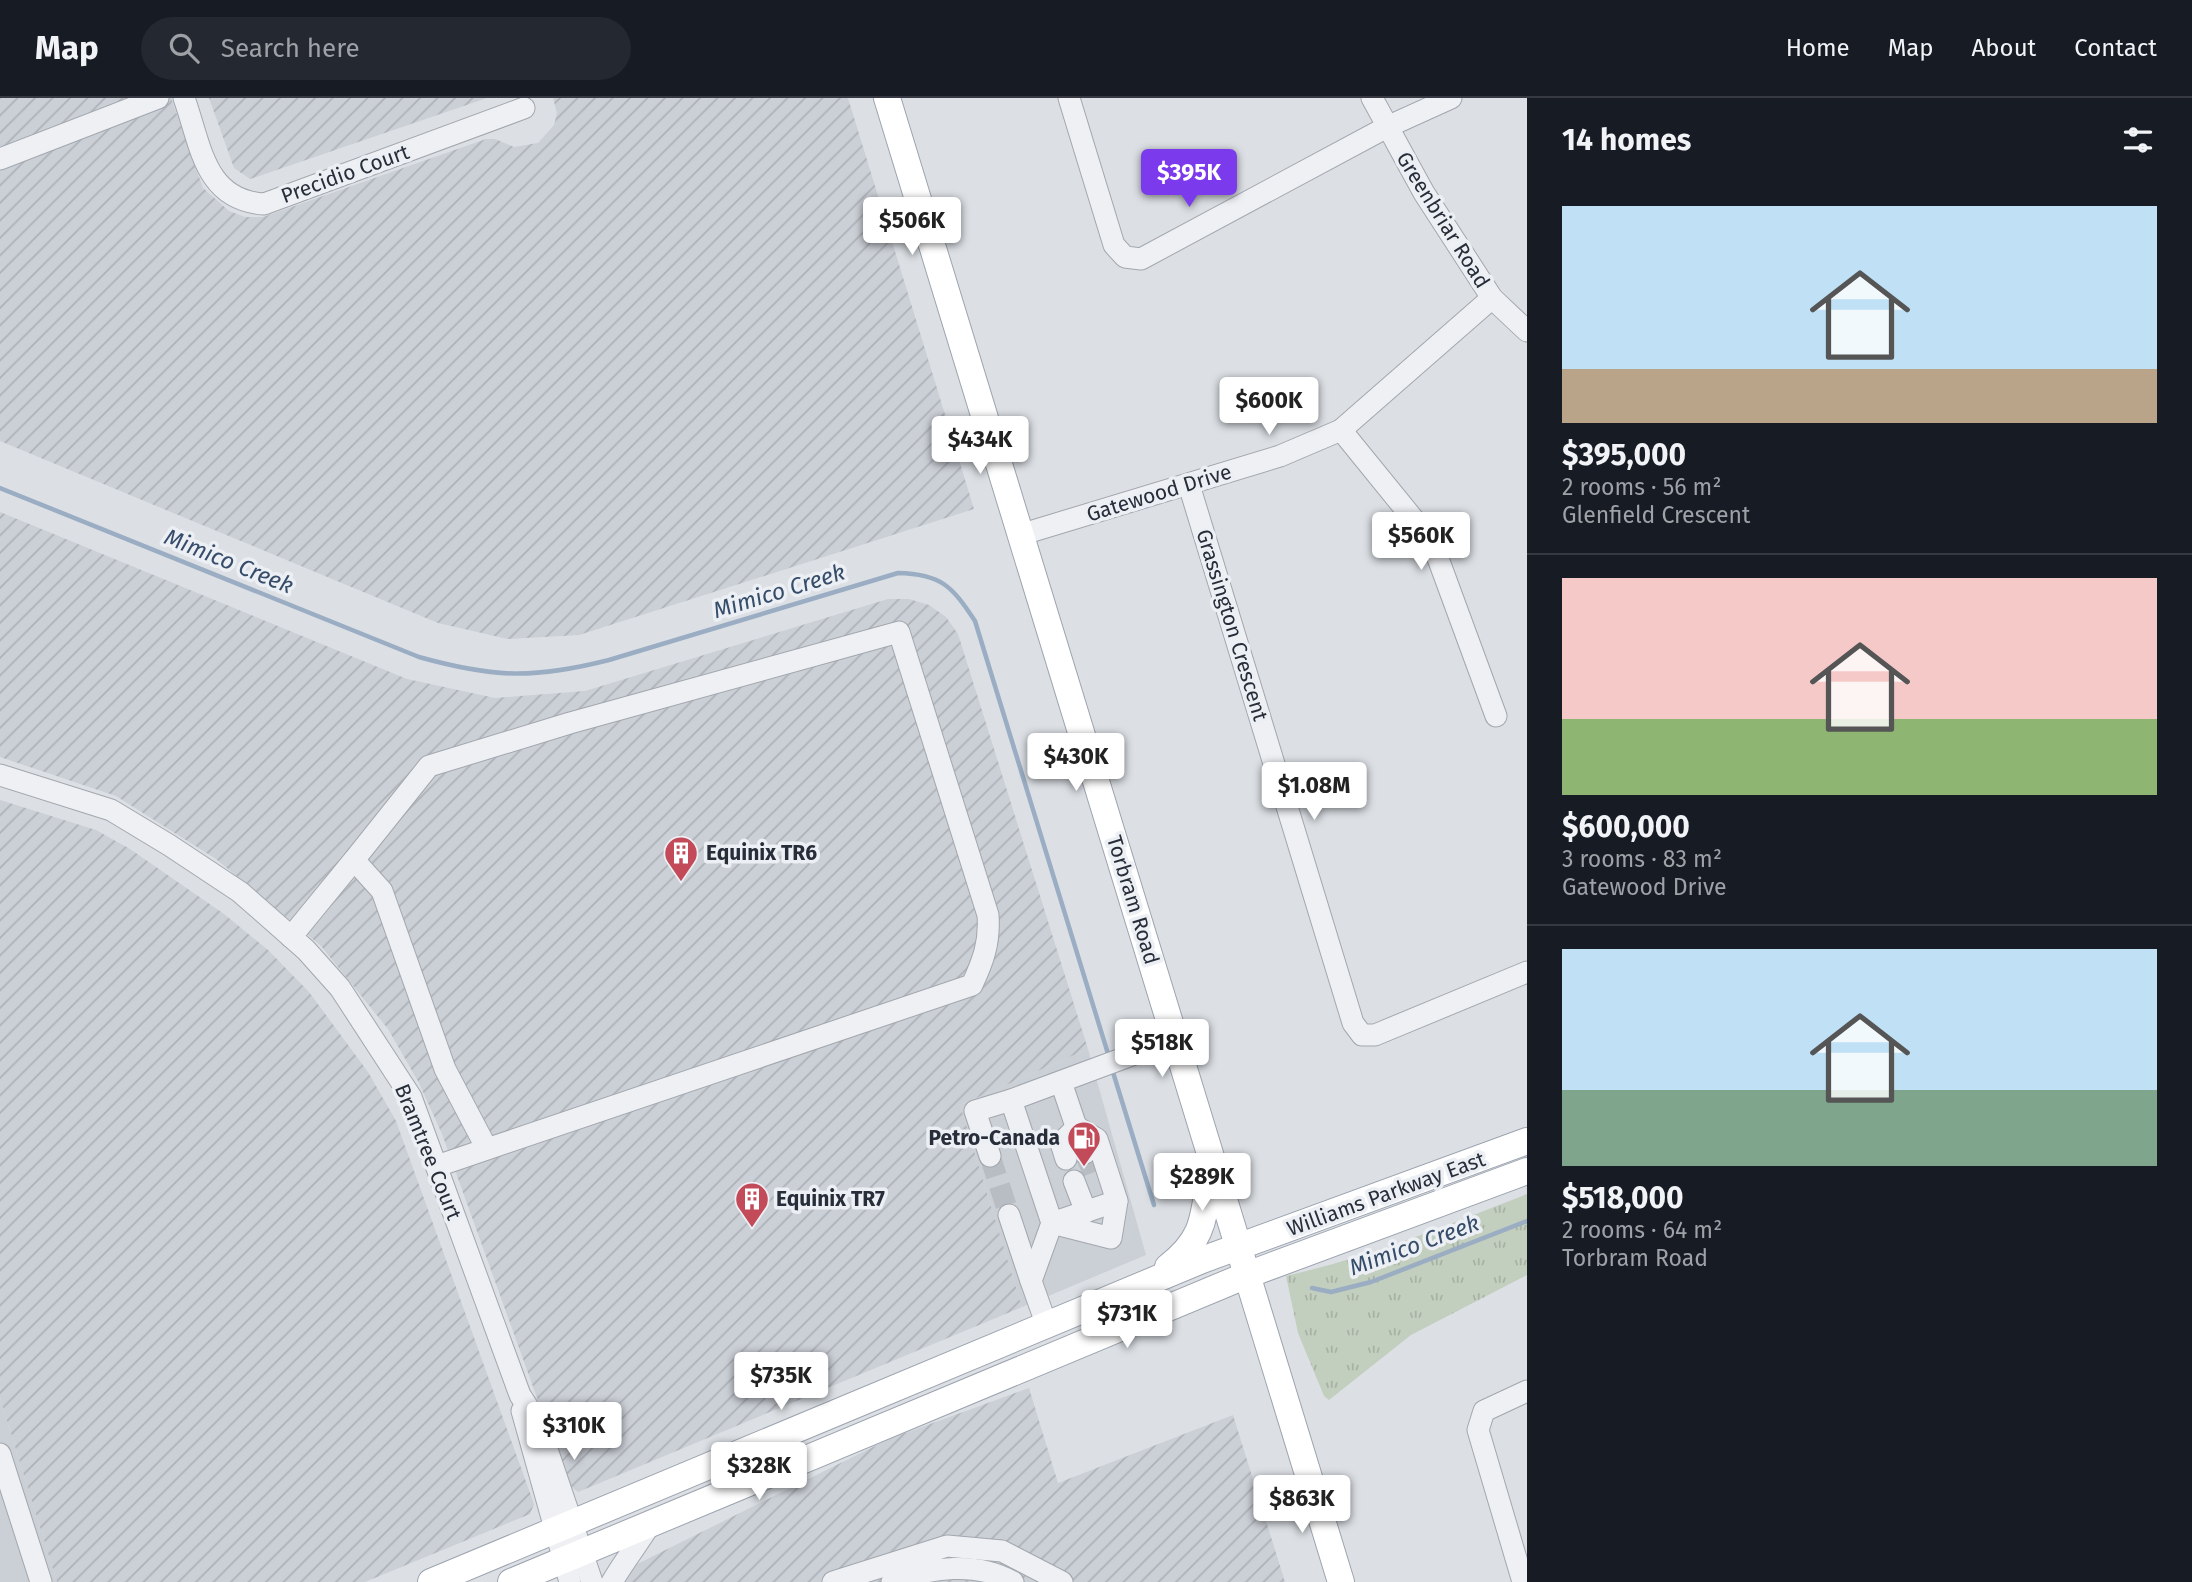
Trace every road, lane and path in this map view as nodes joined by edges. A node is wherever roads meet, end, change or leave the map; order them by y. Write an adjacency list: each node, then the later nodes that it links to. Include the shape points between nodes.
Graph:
1 (159, 98): 7 (street)
2 (184, 98): 8 (street, Precidio Court, via 219,187 248,203 264,204)
3 (887, 98): 15 (main road, Torbram Road)
4 (1069, 98): 9 (street, via 1114,245 1125,257 1142,259)
5 (1372, 98): 9 (street, Greenbriar Road)
6 (1451, 98): 9 (street)
7 (118, 105): 10 (street)
8 (524, 108)
9 (1387, 127): 11 (street, Greenbriar Road)
10 (0, 159)
11 (1492, 298): 12 (street, Greenbriar Road); 13 (street, Gatewood Drive)
12 (1527, 331)
13 (1341, 430): 14 (street, Gatewood Drive, via 1280,456); 16 (street, via 1432,542)
14 (1189, 485): 15 (street, Gatewood Drive); 20 (street, Grassington Crescent, via 1353,1023 1363,1035 1375,1035)
15 (1023, 534): 21 (main road, Torbram Road)
16 (1496, 716)
17 (0, 775): 19 (street, Bramtree Court, via 111,810 240,892)
18 (354, 860): 19 (street); 27 (street, via 382,891 445,1069); 27 (street, via 429,766 899,632 988,915 990,937 972,985)
19 (291, 937): 30 (street, Bramtree Court, via 365,1022 411,1097)
20 (1527, 972)
21 (1175, 1039): 22 (street); 29 (main road, Torbram Road)
22 (1061, 1082): 23 (street); 25 (street)
23 (1011, 1100): 24 (street); 24 (street, via 975,1111 986,1147)
24 (1020, 1127): 35 (street)
25 (1077, 1128): 28 (street); 33 (street, via 1097,1139)
26 (1527, 1141): 36 (main road, Williams Parkway East)
27 (487, 1149): 30 (street)
28 (1076, 1156)
29 (1212, 1164): 36 (main road, Torbram Road); 39 (main road, via 1196,1240)
30 (437, 1166): 44 (street, Bramtree Court, via 520,1395 538,1423)
31 (1527, 1171): 37 (main road, Williams Parkway East)
32 (1084, 1178): 33 (street)
33 (1102, 1206): 35 (street); 35 (street, via 1111,1238)
34 (1009, 1215): 38 (street)
35 (1052, 1223): 38 (street)
36 (1238, 1249): 37 (main road, Torbram Road); 39 (main road, Williams Parkway East)
37 (1247, 1275): 43 (main road, Williams Parkway East); 55 (main road, Torbram Road)
38 (1031, 1281): 40 (street)
39 (1149, 1283): 40 (main road, Williams Parkway East)
40 (1047, 1326): 44 (main road, Williams Parkway East)
41 (1527, 1391): 56 (street, via 1484,1410 1478,1430)
42 (0, 1454): 46 (street)
43 (652, 1521): 45 (main road, Williams Parkway East); 50 (street)
44 (564, 1526): 45 (street, Bramtree Court); 47 (main road, Williams Parkway East)
45 (572, 1564): 48 (main road, Williams Parkway East); 49 (street, Bramtree Court)
46 (41, 1582)
47 (431, 1582)
48 (511, 1582)
49 (592, 1582)
50 (612, 1582)
51 (832, 1582): 54 (street, via 947,1546 1002,1551)
52 (892, 1582): 53 (street, via 967,1567 998,1573)
53 (1013, 1582)
54 (1062, 1582)
55 (1341, 1582)
56 (1523, 1582)

